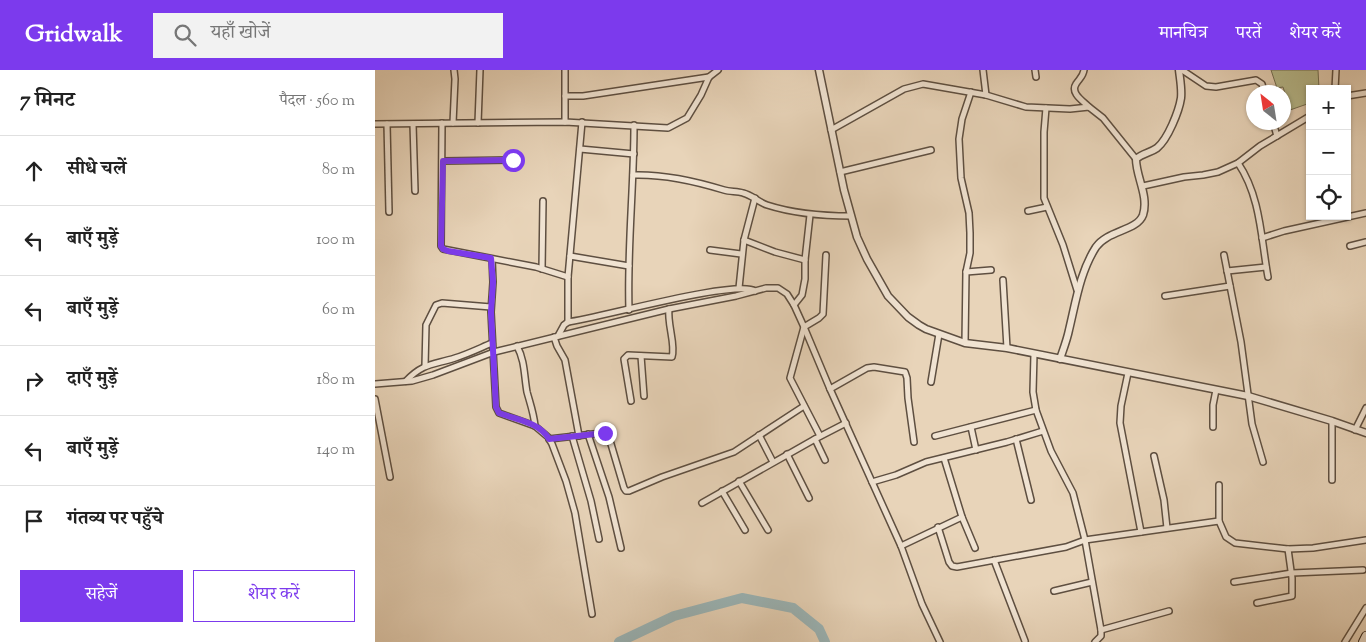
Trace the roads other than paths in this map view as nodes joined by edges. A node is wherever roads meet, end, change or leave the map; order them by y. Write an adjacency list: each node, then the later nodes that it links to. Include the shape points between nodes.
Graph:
1 (454, 70): 26 (street)
2 (480, 70): 27 (street)
3 (565, 70): 19 (street)
4 (716, 70): 11 (street)
5 (819, 70): 32 (street)
6 (983, 70): 17 (street)
7 (1035, 70): 12 (street)
8 (1084, 70): 20 (street, via 1074,88)
9 (1181, 70): 13 (street, via 1206,86 1256,80); 38 (street, via 1181,96 1171,126 1159,146)
10 (1335, 70): 14 (street)
11 (709, 77): 19 (street); 31 (street, via 692,112 681,122 668,128)
12 (1036, 77)
13 (1262, 85)
14 (1335, 85)
15 (971, 92): 17 (street); 32 (street, via 914,85); 70 (street, via 959,139 961,178 969,212 970,253)
16 (1366, 93): 18 (street)
17 (986, 95): 21 (street, via 1021,106)
18 (1351, 95)
19 (565, 96): 23 (street)
20 (1089, 107): 21 (street); 38 (street, via 1103,118)
21 (1046, 108): 48 (street, via 1043,191)
22 (1306, 118): 34 (street)
23 (565, 122): 24 (street); 27 (street)
24 (582, 122): 31 (street); 35 (street)
25 (442, 123): 26 (street); 30 (street); 40 (street)
26 (453, 123): 27 (street)
27 (478, 123)
28 (375, 124): 29 (street)
29 (387, 124): 30 (street); 50 (street)
30 (413, 124): 45 (street)
31 (634, 125): 37 (street)
32 (831, 130): 42 (street)
33 (1275, 130): 34 (street)
34 (1277, 136): 41 (street)
35 (579, 149): 37 (street); 62 (street)
36 (931, 150): 42 (street)
37 (634, 154): 43 (street)
38 (1136, 159): 44 (street)
39 (513, 160): 40 (street)
40 (443, 161): 63 (street, via 441,246 448,251)
41 (1238, 163): 44 (street, via 1211,174); 54 (street, via 1253,190)
42 (840, 172): 53 (street)
43 (633, 175): 46 (street, via 691,181); 65 (street)
44 (1143, 186): 76 (street, via 1141,218 1136,224 1111,234 1098,244)
45 (415, 191)
46 (755, 198): 52 (street, via 769,205); 55 (street)
47 (543, 201): 67 (street)
48 (1047, 207): 49 (street); 76 (street)
49 (1028, 211)
50 (389, 212)
51 (1366, 213): 54 (street)
52 (810, 215): 53 (street); 64 (street)
53 (851, 216): 85 (street, via 867,259 888,296 907,317)
54 (1263, 238): 66 (street)
55 (743, 240): 59 (street); 64 (street)
56 (1366, 242): 57 (street)
57 (1350, 246)
58 (710, 250): 59 (street)
59 (741, 254): 75 (street)
60 (826, 254): 84 (street, via 823,314)
61 (1224, 255): 69 (street)
62 (570, 256): 65 (street); 71 (street)
63 (491, 258): 67 (street); 80 (street)
64 (805, 260): 79 (street, via 802,295)
65 (629, 266): 82 (street)
66 (1266, 267): 69 (street); 72 (street)
67 (542, 269): 71 (street)
68 (991, 270): 70 (street)
69 (1227, 271): 74 (street)
70 (966, 272): 88 (street)
71 (568, 277): 83 (street)
72 (1268, 277)
73 (1003, 280): 90 (street)
74 (1230, 286): 78 (street); 103 (street)
75 (739, 288): 77 (street); 82 (street, via 694,294)
76 (1077, 290): 94 (street)
77 (755, 291): 79 (street, via 778,288); 81 (street)
78 (1165, 296)
79 (794, 305): 84 (street)
80 (491, 306): 87 (street); 95 (street, via 443,302 436,305 426,325)
81 (669, 308): 86 (street); 93 (street, via 673,355 669,358)
82 (629, 310): 83 (street)
83 (569, 322): 86 (street)
84 (805, 328): 100 (street); 106 (street, via 790,378)
85 (939, 334): 88 (street); 98 (street)
86 (556, 336): 89 (street); 120 (street, via 557,346 565,360)
87 (492, 343): 91 (street); 95 (street)
88 (965, 343): 90 (street)
89 (517, 346): 91 (street); 111 (street, via 524,361)
90 (1007, 348): 92 (street)
91 (494, 352): 97 (street, via 433,375); 111 (street, via 495,399 499,413)
92 (1034, 354): 94 (street); 108 (street)
93 (641, 356): 102 (street); 105 (street, via 628,355 624,359)
94 (1060, 359): 96 (street)
95 (425, 366): 97 (street)
96 (1128, 373): 101 (street); 148 (street, via 1120,423)
97 (406, 381): 99 (street)
98 (931, 382)
99 (375, 384)
100 (830, 389): 110 (street); 125 (street, via 867,368 905,372)
101 (1216, 390): 103 (street); 113 (street)
102 (644, 396)
103 (1248, 396): 109 (street); 132 (street)
104 (375, 399): 133 (street)
105 (631, 401)
106 (804, 406): 118 (street); 122 (street)
107 (1366, 408): 114 (street)
108 (1036, 410): 112 (street); 115 (street)
109 (1332, 421): 114 (street); 134 (street)
110 (846, 423): 122 (street); 136 (street)
111 (535, 426): 123 (street)
112 (971, 427): 121 (street); 126 (street)
113 (1213, 427)
114 (1355, 430): 116 (street)
115 (1043, 431): 124 (street); 150 (street, via 1073,493)
116 (1366, 433)
117 (588, 434): 118 (street, via 608,434 626,491 734,452); 120 (street); 153 (street, via 609,497)
118 (759, 435): 131 (street)
119 (572, 436): 120 (street); 123 (street); 149 (street)
120 (579, 436)
121 (935, 436)
122 (818, 437): 127 (street); 130 (street)
123 (549, 439): 165 (street, via 575,513)
124 (1016, 439): 126 (street); 140 (street)
125 (914, 442)
126 (976, 450): 129 (street)
127 (787, 454): 131 (street); 139 (street)
128 (1154, 456): 145 (street)
129 (944, 458): 136 (street); 142 (street)
130 (825, 460)
131 (773, 462): 135 (street)
132 (1263, 462)
133 (390, 477)
134 (1332, 480)
135 (739, 481): 138 (street); 147 (street)
136 (872, 482): 152 (street)
137 (1219, 485): 143 (street)
138 (722, 491): 141 (street); 146 (street)
139 (809, 498)
140 (1031, 500)
141 (701, 504)
142 (962, 517): 144 (street); 154 (street)
143 (1219, 521): 145 (street); 155 (street, via 1226,537 1235,543)
144 (938, 527): 152 (street); 156 (street, via 952,566)
145 (1167, 528): 148 (street)
146 (745, 530)
147 (768, 530)
148 (1141, 532): 150 (street)
149 (599, 539)
150 (1085, 540): 156 (street, via 1066,548); 159 (street)
151 (1366, 540): 155 (street)
152 (901, 546): 169 (street)
153 (621, 548)
154 (975, 548)
155 (1287, 549): 158 (street)
156 (994, 560): 168 (street)
157 (1363, 570): 158 (street)
158 (1292, 573): 160 (street); 162 (street, via 1292,596)
159 (1092, 582): 161 (street); 166 (street)
160 (1234, 582)
161 (1054, 591)
162 (1257, 602)
163 (1366, 608): 171 (street)
164 (1169, 612): 166 (street)
165 (592, 614)
166 (1101, 630): 170 (street, via 1101,636)
167 (1366, 636): 172 (main road)
168 (1025, 641)
169 (940, 642)
170 (1095, 642)
171 (1345, 642)
172 (1363, 642)

